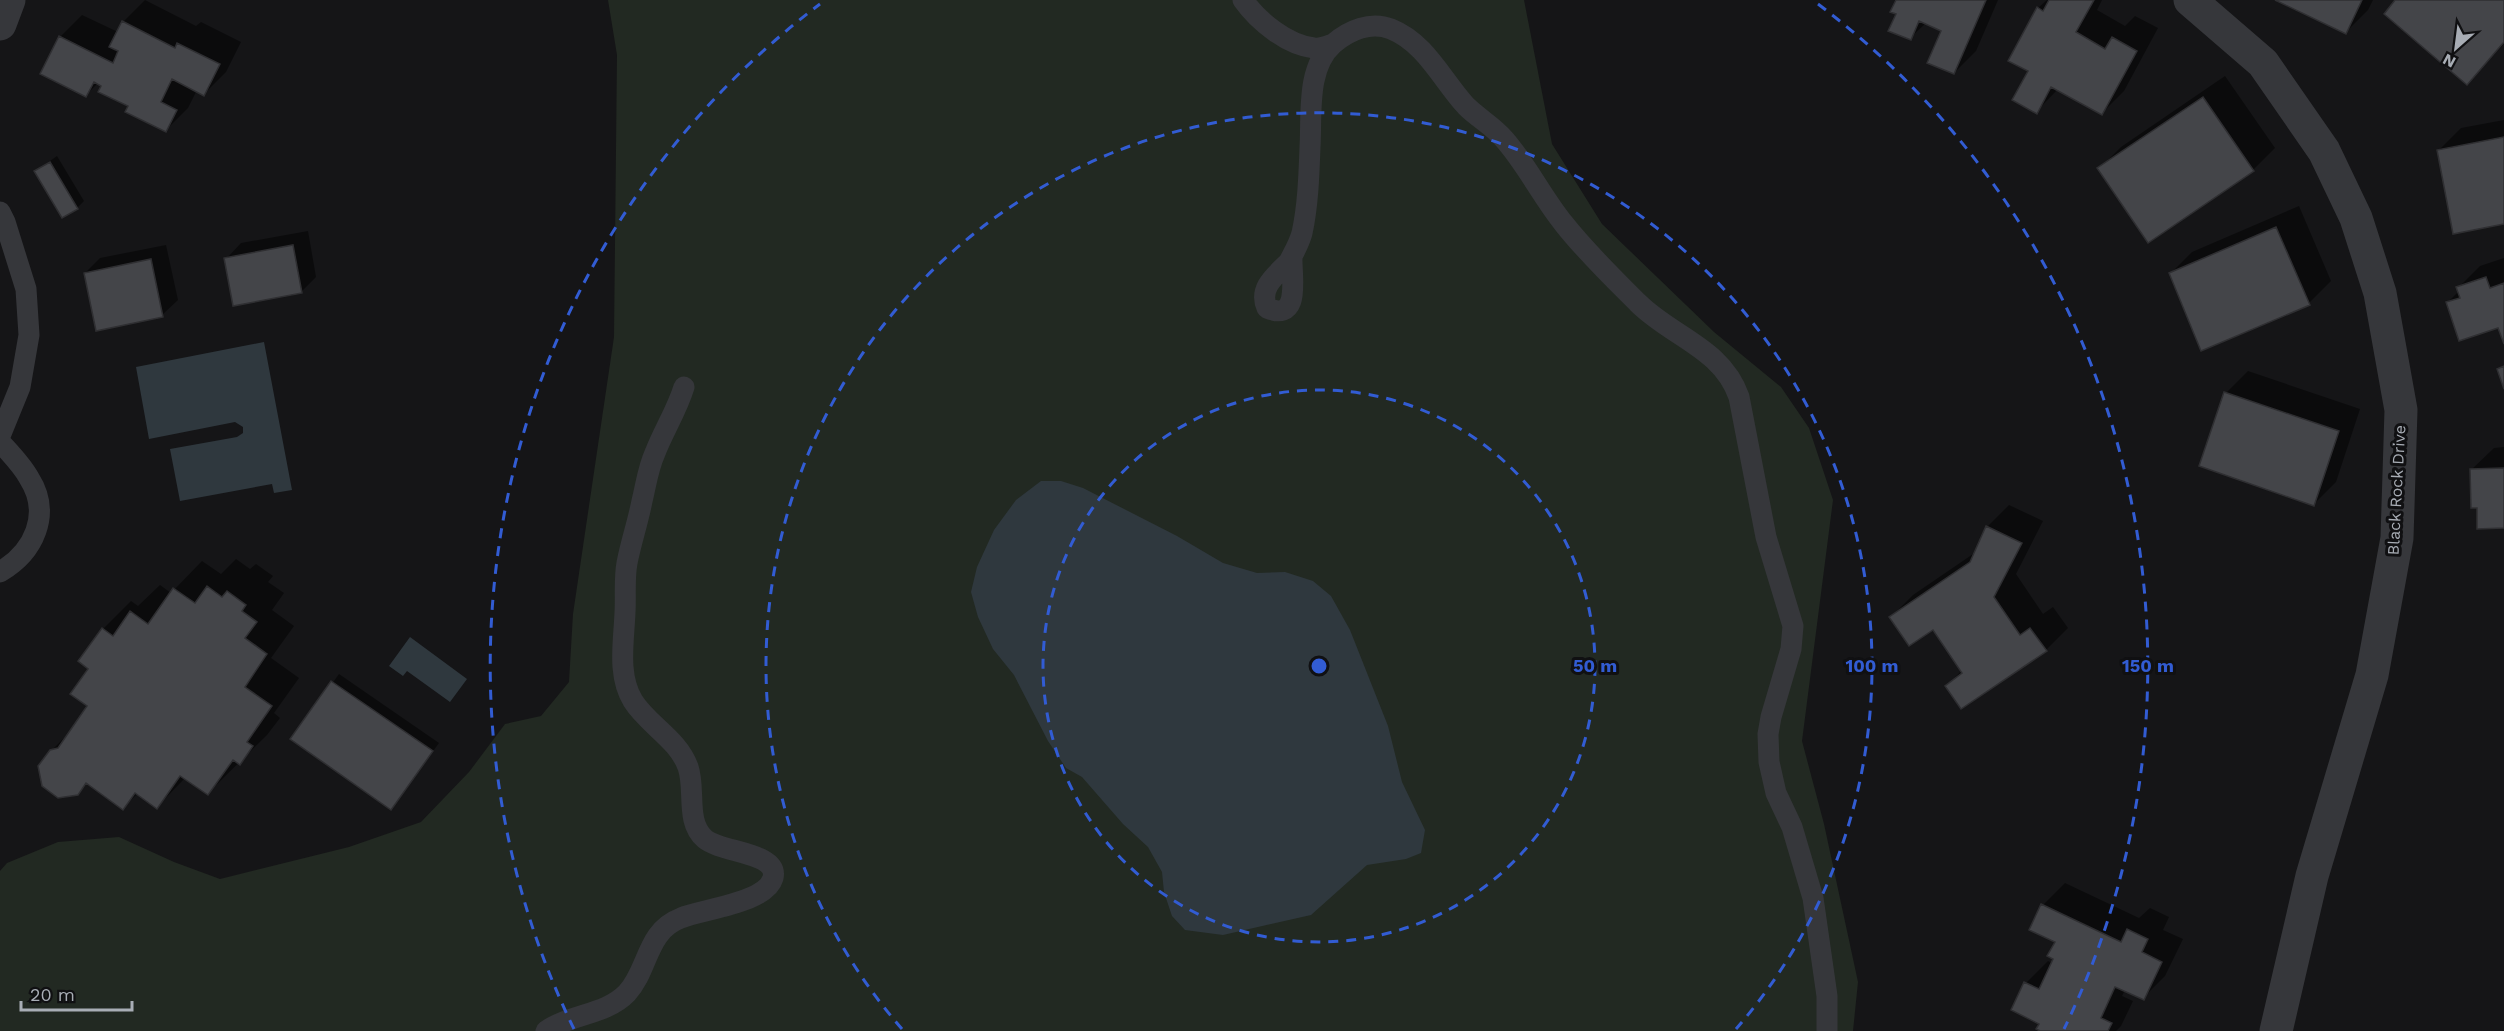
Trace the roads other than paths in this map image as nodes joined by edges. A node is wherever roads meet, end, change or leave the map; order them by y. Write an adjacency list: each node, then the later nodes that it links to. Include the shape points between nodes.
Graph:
1 (9, 0): 4 (street)
2 (1243, 0): 5 (lane, via 1262,21 1300,45 1316,49)
3 (2190, 0): 14 (street, Black Rock Drive, via 2263,63 2324,151 2355,218 2380,293 2400,410 2397,538 2372,675 2312,876)
4 (0, 24)
5 (1333, 44): 7 (lane, via 1314,81 1302,232); 13 (lane, via 1354,30 1370,26 1390,28 1407,38 1430,59 1467,107 1506,141 1563,223 1626,292 1708,354 1733,381 1766,537 1793,626 1788,665 1771,717 1769,762 1776,794 1792,827 1813,898 1827,996)
6 (0, 212): 9 (lane, via 26,289 29,335 20,387)
7 (1289, 284)
8 (684, 387): 12 (lane, via 654,453 627,565 622,648 626,684 642,714 682,754 692,786 695,826 704,839 771,863 772,882 766,890 749,898 679,918 664,927 626,993 614,1003 569,1018)
9 (0, 436)
10 (0, 442): 11 (lane, via 29,478 38,498 40,522 29,546 12,566)
11 (0, 572)
12 (546, 1031)
13 (1827, 1031)
14 (2276, 1031)

